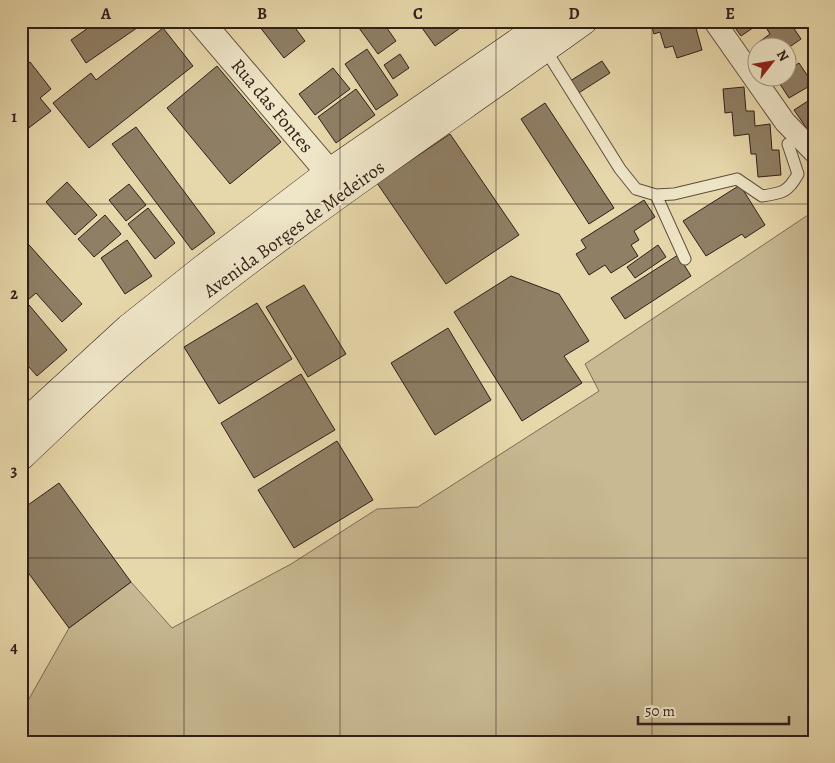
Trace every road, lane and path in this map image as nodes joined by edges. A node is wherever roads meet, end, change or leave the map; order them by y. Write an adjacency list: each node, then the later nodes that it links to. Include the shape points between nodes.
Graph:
1 (200, 21): 8 (street, Rua das Fontes)
2 (549, 21): 5 (main road, Avenida Borges de Medeiros)
3 (583, 21): 5 (main road, Avenida Borges de Medeiros)
4 (714, 21): 7 (street, via 785,122)
5 (532, 49): 8 (main road, Avenida Borges de Medeiros); 9 (lane, via 636,189)
6 (788, 144): 9 (lane, via 798,174 791,187 780,194 762,196 737,179 674,194)
7 (814, 152)
8 (337, 182): 11 (main road, Avenida Borges de Medeiros)
9 (656, 195): 10 (lane)
10 (685, 259)
11 (136, 336): 12 (main road, Avenida Borges de Medeiros); 13 (main road, Avenida Borges de Medeiros)
12 (21, 427)
13 (21, 456)

